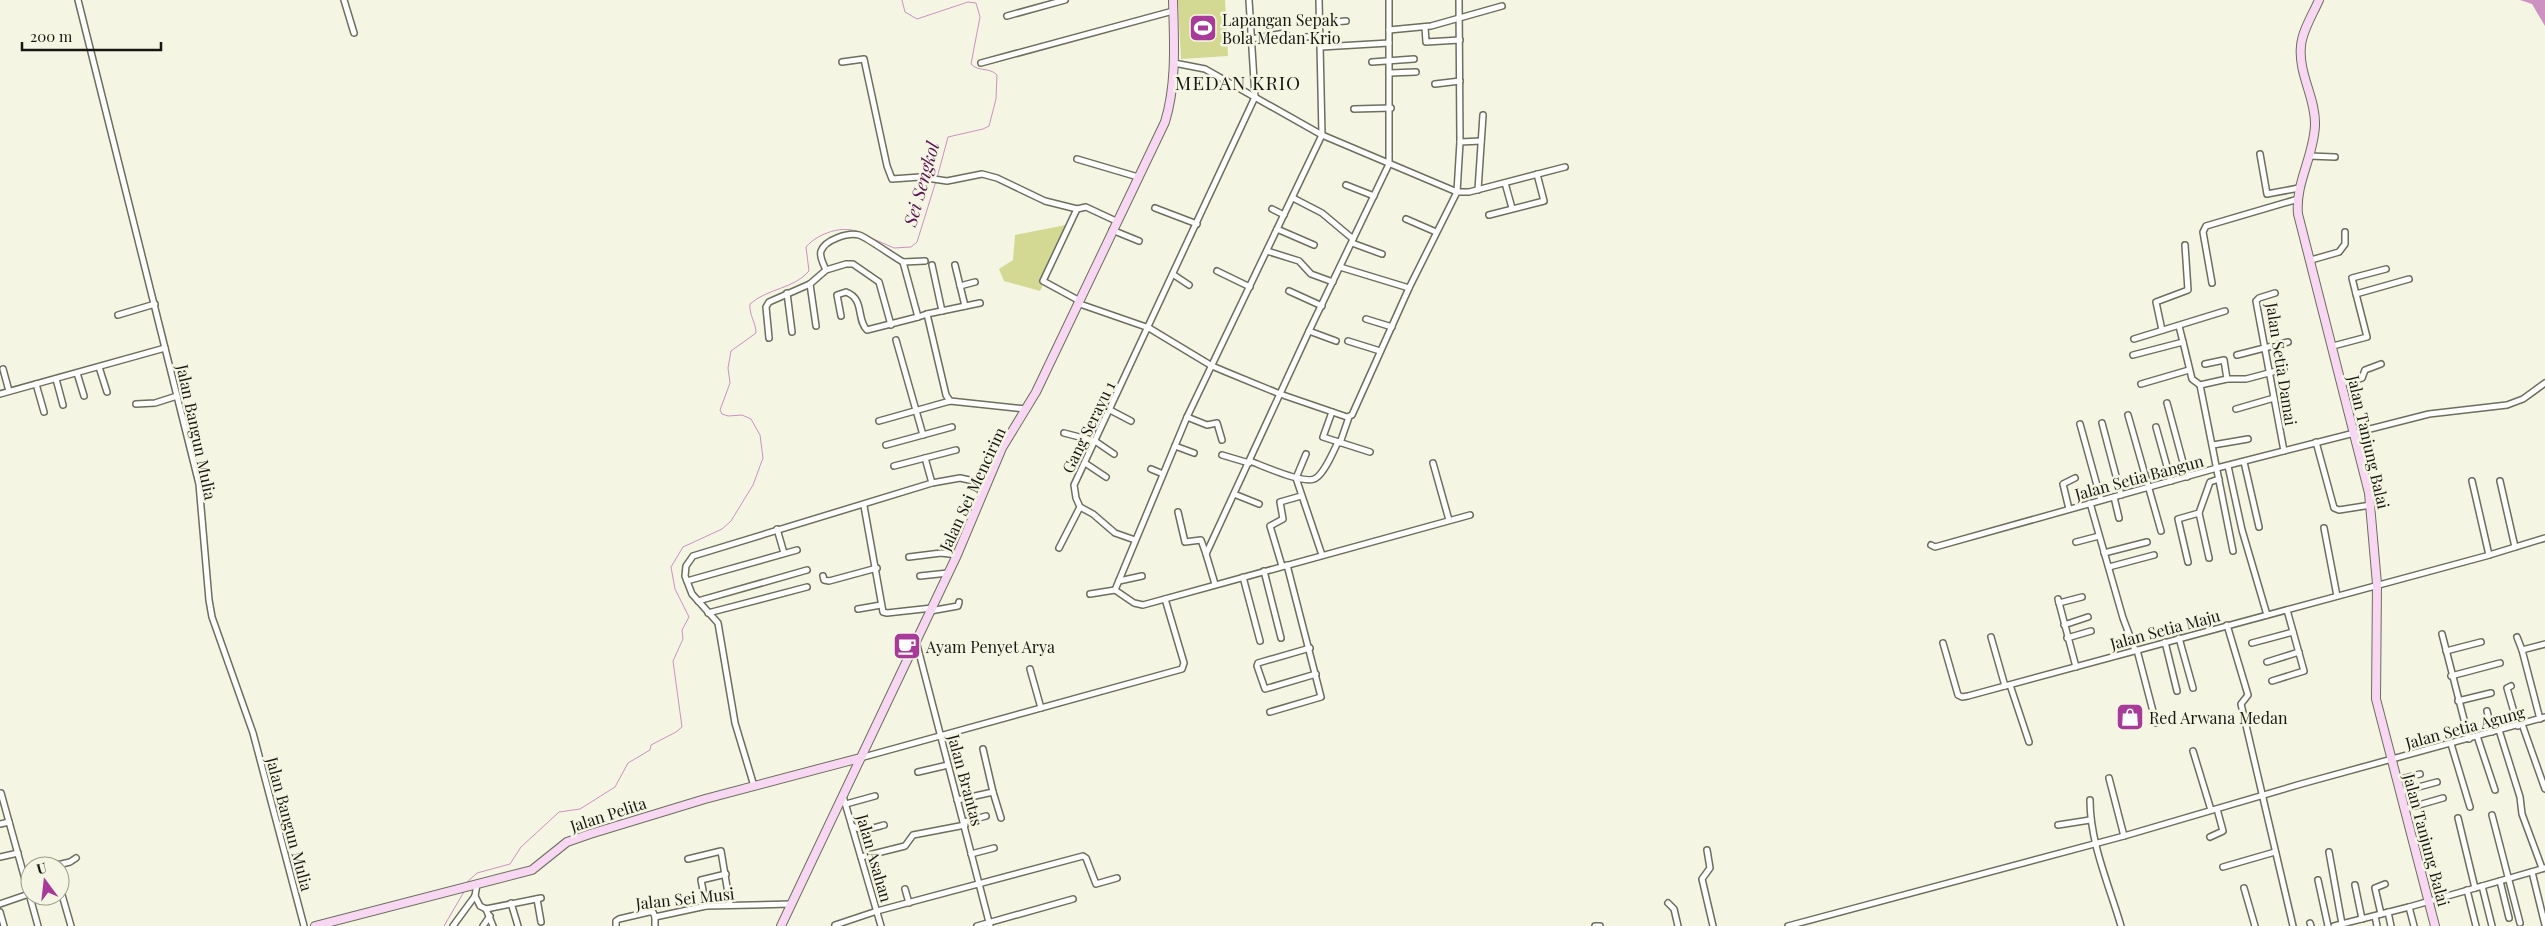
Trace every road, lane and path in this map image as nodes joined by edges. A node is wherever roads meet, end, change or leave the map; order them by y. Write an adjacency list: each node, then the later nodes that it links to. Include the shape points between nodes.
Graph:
1 (78, 0): 101 (street, Jalan Bangun Mulia)
2 (344, 0): 18 (street)
3 (1065, 0): 12 (street)
4 (1173, 0): 11 (street, Jalan Sei Mencirim)
5 (1249, 0): 20 (street)
6 (1319, 0): 15 (street)
7 (1389, 0): 17 (street)
8 (1459, 0): 13 (street)
9 (2319, 0): 42 (street, Jalan Tanjung Balai, via 2301,44 2301,63 2315,117)
10 (1502, 6): 13 (street)
11 (1173, 11): 28 (street); 29 (street, Jalan Sei Mencirim)
12 (1007, 16)
13 (1459, 19): 16 (street); 21 (street)
14 (1346, 21): 15 (street)
15 (1320, 23): 19 (street)
16 (1425, 27): 17 (street); 21 (street, via 1426,42)
17 (1389, 30): 22 (street)
18 (354, 33)
19 (1321, 36): 20 (street, via 1289,38 1285,33); 23 (street)
20 (1251, 38): 34 (street)
21 (1460, 40): 32 (street)
22 (1389, 43): 23 (street); 25 (street)
23 (1321, 48): 38 (street)
24 (1414, 59): 25 (street)
25 (1390, 60): 27 (street); 31 (street)
26 (842, 62): 59 (street, via 862,58 865,61 891,177 895,180 939,180 982,174 1046,201)
27 (1372, 62)
28 (981, 63)
29 (1174, 63): 34 (street, via 1205,69); 48 (street, Jalan Sei Mencirim, via 1169,108)
30 (1416, 72): 31 (street)
31 (1390, 73): 35 (street)
32 (1460, 81): 33 (street); 40 (street)
33 (1435, 84)
34 (1255, 97): 38 (street); 65 (street, Gang Serayu 1)
35 (1391, 108): 36 (street); 45 (street)
36 (1354, 109)
37 (1483, 115): 39 (street)
38 (1322, 135): 45 (street); 55 (street)
39 (1481, 141): 40 (street); 52 (street)
40 (1460, 142): 53 (street)
41 (2260, 154): 51 (street, via 2267,194)
42 (2309, 156): 43 (street); 51 (street, Jalan Tanjung Balai)
43 (2336, 157)
44 (1077, 159): 48 (street)
45 (1389, 164): 53 (street); 54 (street)
46 (1565, 167): 47 (street)
47 (1537, 174): 49 (street); 58 (street, via 1544,200)
48 (1138, 177): 64 (street, Jalan Sei Mencirim)
49 (1505, 183): 52 (street); 58 (street)
50 (1346, 185): 54 (street)
51 (2300, 188): 56 (street, Jalan Tanjung Balai)
52 (1478, 190): 53 (street)
53 (1457, 192): 68 (street)
54 (1374, 196): 71 (street)
55 (1292, 198): 61 (street); 71 (street, via 1317,210)
56 (2298, 199): 76 (street, Jalan Tanjung Balai, via 2298,214); 89 (street, via 2206,226 2203,232)
57 (1155, 208): 65 (street)
58 (1512, 208): 62 (street)
59 (1077, 209): 64 (street, via 1086,207); 99 (street, via 1043,281)
60 (1272, 209): 61 (street)
61 (1284, 215): 66 (street)
62 (1489, 215)
63 (1406, 219): 68 (street)
64 (1116, 221): 67 (street, Jalan Sei Mencirim)
65 (1197, 224): 85 (street, Gang Serayu 1)
66 (1278, 229): 72 (street); 74 (street)
67 (1112, 230): 70 (street); 99 (street, Jalan Sei Mencirim)
68 (1436, 232): 94 (street)
69 (2345, 232): 76 (street, via 2345,244 2339,252)
70 (1139, 241)
71 (1352, 241): 75 (street); 81 (street)
72 (1314, 245)
73 (2185, 245): 116 (street, via 2188,290 2156,302)
74 (1267, 250): 88 (street, via 1299,261 1311,274); 93 (street)
75 (1382, 254)
76 (2311, 260): 126 (street, Jalan Tanjung Balai)
77 (926, 261): 78 (street)
78 (903, 262): 83 (street, via 856,235 827,243 820,256); 109 (street)
79 (932, 265): 104 (street)
80 (955, 265): 92 (street)
81 (1340, 267): 88 (street); 94 (street)
82 (2386, 269): 98 (street, via 2352,278)
83 (826, 270): 90 (street); 111 (street, via 852,264 876,280)
84 (1217, 271): 93 (street)
85 (1174, 275): 91 (street); 115 (street, Gang Serayu 1)
86 (2409, 279): 98 (street)
87 (975, 282): 92 (street)
88 (1332, 282): 103 (street)
89 (2212, 283)
90 (810, 284): 97 (street); 112 (street)
91 (1189, 285)
92 (960, 286): 102 (street)
93 (1250, 287): 134 (street)
94 (1409, 288): 114 (street)
95 (1289, 292): 103 (street)
96 (2275, 293): 128 (street, Jalan Setia Damai, via 2256,301)
97 (787, 294): 118 (street); 119 (street, via 766,304)
98 (2356, 294): 126 (street, via 2367,334 2362,340)
99 (1077, 301): 115 (street); 159 (street, Jalan Sei Mencirim)
100 (980, 303): 102 (street)
101 (154, 304): 107 (street); 127 (street, Jalan Bangun Mulia)
102 (965, 306): 104 (street)
103 (1322, 306): 117 (street)
104 (942, 311): 106 (street)
105 (2225, 311): 113 (street)
106 (927, 314): 109 (street); 155 (street)
107 (118, 315)
108 (840, 316): 111 (street, via 837,295 846,292 858,301 867,330)
109 (918, 317): 111 (street)
110 (1366, 319): 114 (street)
111 (892, 325)
112 (816, 326)
113 (2179, 326): 116 (street); 124 (street)
114 (1392, 327): 129 (street)
115 (1149, 328): 134 (street); 162 (street, Gang Serayu 1)
116 (2162, 330): 120 (street)
117 (1309, 331): 122 (street); 151 (street)
118 (792, 332)
119 (768, 338)
120 (2134, 339)
121 (896, 340): 161 (street)
122 (1336, 341)
123 (1348, 341): 129 (street)
124 (2183, 342): 131 (street); 138 (street)
125 (2288, 342): 128 (street)
126 (2333, 346): 143 (street, Jalan Tanjung Balai)
127 (165, 348): 135 (street); 153 (street, Jalan Bangun Mulia)
128 (2265, 348): 130 (street); 140 (street, Jalan Setia Damai)
129 (1380, 352): 166 (street)
130 (2237, 354)
131 (2133, 355)
132 (2205, 364): 142 (street, via 2227,359)
133 (2381, 364): 143 (street, via 2365,370 2362,378)
134 (1212, 366): 151 (street); 167 (street)
135 (99, 367): 139 (street); 149 (street)
136 (3, 369): 148 (street)
137 (2284, 369): 140 (street)
138 (2189, 370): 146 (street); 147 (street, via 2192,379)
139 (77, 373): 141 (street); 152 (street)
140 (2269, 373): 142 (street, via 2246,379); 154 (street, Jalan Setia Damai)
141 (56, 379): 145 (street); 158 (street)
142 (2227, 379): 147 (street)
143 (2342, 383): 175 (street, Jalan Tanjung Balai)
144 (2545, 383): 175 (street, Jalan Setia Bangun, via 2524,399 2507,405 2428,414)
145 (36, 384): 148 (street); 163 (street)
146 (2141, 384)
147 (2200, 386): 183 (street)
148 (9, 391): 150 (street)
149 (107, 392)
150 (0, 394)
151 (1280, 394): 164 (street); 193 (street)
152 (84, 396)
153 (177, 396): 157 (street); 430 (street, Jalan Bangun Mulia, via 200,484 212,617 253,732)
154 (2274, 398): 160 (street); 186 (street, Jalan Setia Damai)
155 (950, 401): 159 (street); 161 (street)
156 (2166, 403): 202 (street)
157 (136, 404)
158 (64, 405)
159 (1026, 409): 206 (street, Jalan Sei Mencirim, via 1002,448)
160 (2236, 409)
161 (915, 410): 168 (street); 176 (street)
162 (1110, 410): 169 (street); 179 (street, Gang Serayu 1)
163 (44, 412)
164 (1332, 412): 166 (street); 180 (street, via 1323,437)
165 (2128, 415): 212 (street)
166 (1350, 417): 180 (street)
167 (1187, 418): 178 (street, via 1207,425 1217,423); 184 (street)
168 (879, 421)
169 (1131, 421)
170 (2102, 423): 214 (street)
171 (2080, 424): 217 (street)
172 (2156, 426): 208 (street)
173 (952, 427): 176 (street)
174 (1064, 433): 179 (street)
175 (2354, 433): 181 (street, Jalan Setia Bangun); 220 (street, Jalan Tanjung Balai)
176 (923, 435): 182 (street)
177 (2248, 439): 183 (street)
178 (1222, 440)
179 (1095, 442): 189 (street); 195 (street, Gang Serayu 1)
180 (1339, 442): 188 (street); 204 (street, via 1315,479)
181 (2316, 442): 186 (street, Jalan Setia Bangun); 220 (street, via 2334,508)
182 (886, 445)
183 (2213, 445): 200 (street)
184 (1175, 446): 187 (street); 201 (street)
185 (956, 450): 192 (street)
186 (2284, 451): 194 (street, Jalan Setia Bangun)
187 (1194, 452)
188 (1370, 452)
189 (1114, 454)
190 (1306, 454): 204 (street)
191 (1222, 455): 193 (street)
192 (925, 458): 197 (street); 211 (street)
193 (1249, 462): 204 (street); 213 (street)
194 (2244, 462): 198 (street, Jalan Setia Bangun); 229 (street)
195 (1085, 463): 203 (street); 222 (street, Gang Serayu 1, via 1074,484)
196 (1433, 463): 228 (street)
197 (894, 466)
198 (2228, 466): 200 (street, Jalan Setia Bangun); 280 (street, via 2242,530)
199 (1151, 468): 201 (street)
200 (2217, 468): 202 (street, Jalan Setia Bangun); 207 (street)
201 (1163, 474): 235 (street)
202 (2187, 477): 208 (street, Jalan Setia Bangun)
203 (1106, 478)
204 (1296, 478): 215 (street)
205 (2075, 478): 223 (street, via 2063,484)
206 (990, 479): 211 (street, via 974,481 960,478); 246 (street, Jalan Sei Mencirim)
207 (2219, 479): 225 (street, via 2210,482); 242 (street)
208 (2171, 481): 212 (street, Jalan Setia Bangun)
209 (2472, 481): 249 (street)
210 (2500, 481): 239 (street)
211 (932, 483): 221 (street)
212 (2148, 487): 214 (street, Jalan Setia Bangun); 232 (street)
213 (1234, 494): 219 (street); 245 (street)
214 (2121, 495): 216 (street, Jalan Setia Bangun)
215 (1302, 496): 247 (street); 253 (street, via 1280,502 1283,519 1270,524)
216 (2114, 497): 217 (street, Jalan Setia Bangun); 227 (street)
217 (2101, 500): 218 (street, Jalan Setia Bangun)
218 (2090, 503): 223 (street, Jalan Setia Bangun); 233 (street)
219 (1259, 504)
220 (2372, 505): 266 (street, Jalan Tanjung Balai)
221 (864, 506): 231 (street); 255 (street)
222 (1080, 507): 235 (street, via 1115,533); 240 (street)
223 (2069, 509): 238 (street, Jalan Setia Bangun)
224 (1178, 512): 245 (street, via 1185,542 1200,540)
225 (2199, 513): 251 (street); 252 (street, via 2178,520)
226 (1470, 514): 228 (street)
227 (2119, 518)
228 (1449, 520): 247 (street)
229 (2259, 527)
230 (2324, 528): 270 (street)
231 (777, 529): 243 (street); 263 (street, via 692,556 686,566)
232 (2161, 531)
233 (2099, 536): 236 (street); 244 (street)
234 (2545, 538): 239 (street, Jalan Setia Maju)
235 (1135, 540): 264 (street)
236 (2076, 542)
237 (2147, 542): 244 (street)
238 (1931, 545)
239 (2515, 547): 249 (street, Jalan Setia Maju)
240 (1059, 548)
241 (797, 550): 243 (street)
242 (2233, 551)
243 (784, 553): 263 (street)
244 (2104, 553): 254 (street)
245 (1206, 554): 265 (street)
246 (957, 555): 250 (street, via 941,552); 258 (street, Jalan Sei Mencirim)
247 (1322, 555): 253 (street)
248 (2154, 555): 254 (street)
249 (2488, 555): 266 (street, Jalan Setia Maju)
250 (909, 557)
251 (2209, 558)
252 (2188, 562)
253 (1284, 566): 257 (street); 299 (street)
254 (2109, 567): 300 (street)
255 (877, 568): 259 (street, via 829,581); 275 (street)
256 (807, 570): 273 (street)
257 (1264, 571): 262 (street); 289 (street)
258 (948, 573): 260 (street); 277 (street, Jalan Sei Mencirim)
259 (823, 576)
260 (920, 576)
261 (1142, 576): 264 (street)
262 (1243, 577): 265 (street); 292 (street)
263 (687, 581): 273 (street)
264 (1119, 581): 268 (street)
265 (1215, 584): 272 (street)
266 (2377, 584): 270 (street, Jalan Setia Maju); 333 (street, Jalan Tanjung Balai, via 2376,700)
267 (807, 587): 279 (street)
268 (1115, 590): 269 (street); 272 (street, via 1138,605)
269 (1090, 594)
270 (2338, 596): 278 (street, Jalan Setia Maju)
271 (2082, 597): 282 (street, via 2058,601)
272 (1165, 599): 317 (street, via 1184,663 1182,669)
273 (698, 601): 279 (street)
274 (959, 602): 277 (street, via 958,606)
275 (881, 606): 276 (street); 277 (street, via 884,614)
276 (858, 609)
277 (931, 610): 293 (street, Jalan Sei Mencirim)
278 (2287, 610): 280 (street, Jalan Setia Maju); 285 (street)
279 (708, 613): 340 (street, via 718,622 735,723)
280 (2267, 615): 283 (street, Jalan Setia Maju)
281 (2088, 618): 282 (street)
282 (2064, 625): 290 (street)
283 (2227, 625): 291 (street, Jalan Setia Maju); 347 (street, via 2248,694 2241,704)
284 (2091, 631): 290 (street)
285 (2293, 632): 297 (street); 303 (street)
286 (2442, 634): 301 (street)
287 (1991, 637): 311 (street)
288 (2517, 637): 302 (street)
289 (1281, 638)
290 (2067, 638): 306 (street)
291 (2180, 638): 294 (street, Jalan Setia Maju); 313 (street)
292 (1260, 640)
293 (916, 642): 325 (street, Jalan Brantas); 332 (street, Jalan Sei Mencirim)
294 (2165, 642): 300 (street, Jalan Setia Maju); 314 (street)
295 (2481, 642): 301 (street)
296 (1943, 643): 311 (street, Jalan Setia Maju, via 1960,696)
297 (2252, 643)
298 (2545, 644): 302 (street)
299 (1310, 648): 308 (street); 308 (street, via 1258,663 1257,666 1264,689)
300 (2136, 650): 306 (street, Jalan Setia Maju); 321 (street)
301 (2446, 650): 309 (street)
302 (2522, 650): 320 (street)
303 (2299, 652): 304 (street); 310 (street, via 2303,672)
304 (2267, 662)
305 (2500, 664): 309 (street)
306 (2076, 666): 311 (street, Jalan Setia Maju)
307 (1030, 669): 317 (street)
308 (1316, 674): 319 (street, via 1320,698)
309 (2451, 676): 316 (street)
310 (2272, 681)
311 (2008, 685): 328 (street)
312 (2511, 686): 322 (street, via 2507,688)
313 (2193, 688)
314 (2176, 691)
315 (2491, 693): 316 (street)
316 (2458, 701): 327 (street)
317 (1041, 708): 325 (street)
318 (2487, 711): 324 (street)
319 (1270, 712)
320 (2543, 719): 322 (street, Jalan Setia Agung)
321 (2156, 723)
322 (2520, 725): 323 (street, Jalan Setia Agung); 342 (street)
323 (2499, 730): 324 (street, Jalan Setia Agung); 382 (street, via 2520,797 2522,814)
324 (2492, 732): 326 (street, Jalan Setia Agung)
325 (941, 735): 332 (street); 334 (street, Jalan Brantas)
326 (2478, 736): 327 (street, Jalan Setia Agung); 341 (street)
327 (2469, 739): 329 (street, Jalan Setia Agung)
328 (2030, 742)
329 (2451, 744): 333 (street, Jalan Setia Agung); 352 (street)
330 (983, 749): 343 (street)
331 (2192, 750): 354 (street)
332 (860, 758): 340 (street, Jalan Pelita); 349 (street, Jalan Sei Mencirim)
333 (2392, 760): 338 (street, Jalan Tanjung Balai); 347 (street, Jalan Setia Agung)
334 (948, 765): 335 (street); 350 (street, Jalan Brantas)
335 (918, 772)
336 (2420, 774): 338 (street)
337 (2108, 778): 366 (street)
338 (2398, 780): 344 (street, Jalan Tanjung Balai)
339 (2437, 782): 344 (street)
340 (754, 786): 390 (street, Jalan Pelita, via 590,834 559,848 536,868)
341 (2495, 790)
342 (2545, 790)
343 (993, 792): 350 (street); 357 (street)
344 (2400, 792): 353 (street, Jalan Tanjung Balai)
345 (2, 793): 360 (street)
346 (875, 796): 349 (street)
347 (2263, 796): 354 (street, Jalan Setia Agung); 372 (street)
348 (2442, 798): 353 (street)
349 (844, 800): 365 (street, Jalan Asahan); 407 (street, Jalan Sei Mencirim)
350 (957, 800): 362 (street, Jalan Brantas)
351 (2090, 800): 359 (street)
352 (2470, 807)
353 (2405, 809): 401 (street, Jalan Tanjung Balai)
354 (2214, 810): 366 (street, Jalan Setia Agung); 367 (street, via 2223,832)
355 (2492, 815): 386 (street)
356 (986, 816): 362 (street)
357 (1001, 818)
358 (2458, 818): 395 (street)
359 (2090, 820): 364 (street); 368 (street)
360 (9, 822): 361 (street); 371 (street)
361 (0, 824)
362 (964, 824): 374 (street, Jalan Brantas); 375 (street, via 913,835 905,846)
363 (884, 825): 365 (street, via 859,830)
364 (2058, 825)
365 (852, 826): 375 (street, Jalan Asahan)
366 (2124, 836): 368 (street, Jalan Setia Agung)
367 (2210, 837)
368 (2095, 844): 445 (street, Jalan Setia Agung); 446 (street)
369 (994, 848): 374 (street)
370 (1707, 850): 444 (street, via 1710,868 1702,879)
371 (18, 852): 376 (street); 378 (street)
372 (2275, 852): 381 (street); 448 (street)
373 (2328, 852): 424 (street)
374 (972, 854): 389 (street, Jalan Brantas)
375 (861, 857): 413 (street, Jalan Asahan)
376 (0, 858)
377 (76, 858): 380 (street)
378 (20, 859)
379 (688, 859): 384 (street, via 721,851)
380 (70, 862)
381 (2223, 867)
382 (2544, 868): 383 (street)
383 (2532, 872): 386 (street); 426 (street)
384 (726, 874): 406 (street); 410 (street, via 700,880)
385 (1117, 878): 389 (street, via 1096,884 1083,856)
386 (2508, 878): 388 (street); 422 (street)
387 (2318, 880): 449 (street)
388 (2500, 881): 393 (street); 419 (street)
389 (980, 883): 402 (street); 423 (street, Jalan Brantas)
390 (474, 884): 398 (street); 431 (street, Jalan Pelita)
391 (2385, 884): 416 (street, via 2375,888)
392 (2355, 885): 420 (street)
393 (2482, 886): 395 (street); 456 (street)
394 (2244, 888): 447 (street)
395 (2475, 888): 397 (street)
396 (905, 889): 402 (street)
397 (2467, 890): 401 (street); 455 (street)
398 (475, 896): 412 (street, via 480,906); 432 (street)
399 (20, 897): 404 (street)
400 (1073, 899): 423 (street)
401 (2430, 901): 411 (street); 454 (street, Jalan Tanjung Balai)
402 (909, 902): 413 (street)
403 (1668, 903): 443 (street, via 1674,909)
404 (0, 904)
405 (511, 904): 412 (street); 421 (street, via 539,898); 435 (street)
406 (730, 904): 407 (street, Jalan Sei Musi); 410 (street, Jalan Sei Musi)
407 (793, 904): 438 (street, Jalan Sei Mencirim)
408 (32, 906): 428 (street)
409 (65, 906): 429 (street)
410 (706, 906): 418 (street, Jalan Sei Musi)
411 (2409, 907): 415 (street); 453 (street)
412 (486, 909): 417 (street)
413 (877, 911): 425 (street); 439 (street, Jalan Asahan)
414 (0, 912): 427 (street)
415 (2388, 912): 416 (street); 452 (street)
416 (2378, 915): 420 (street); 451 (street)
417 (490, 916): 433 (street); 434 (street)
418 (654, 917): 436 (street, Jalan Sei Musi, via 651,912 619,919); 437 (street)
419 (2509, 918)
420 (2362, 919): 424 (street)
421 (541, 922)
422 (2520, 923)
423 (990, 924): 440 (street)
424 (2342, 924): 450 (street)
425 (835, 925)
426 (2545, 925)
427 (4, 926)
428 (38, 926)
429 (71, 926)
430 (304, 926)
431 (315, 926)
432 (454, 926)
433 (483, 926)
434 (493, 926)
435 (518, 926)
436 (616, 926)
437 (655, 926)
438 (781, 926)
439 (882, 926)
440 (977, 926)
441 (1595, 926): 442 (street)
442 (1600, 926)
443 (1678, 926)
444 (1713, 926)
445 (1788, 926)
446 (2121, 926)
447 (2255, 926)
448 (2293, 926)
449 (2328, 926)
450 (2334, 926)
451 (2377, 926)
452 (2392, 926)
453 (2414, 926)
454 (2435, 926)
455 (2476, 926)
456 (2492, 926)

